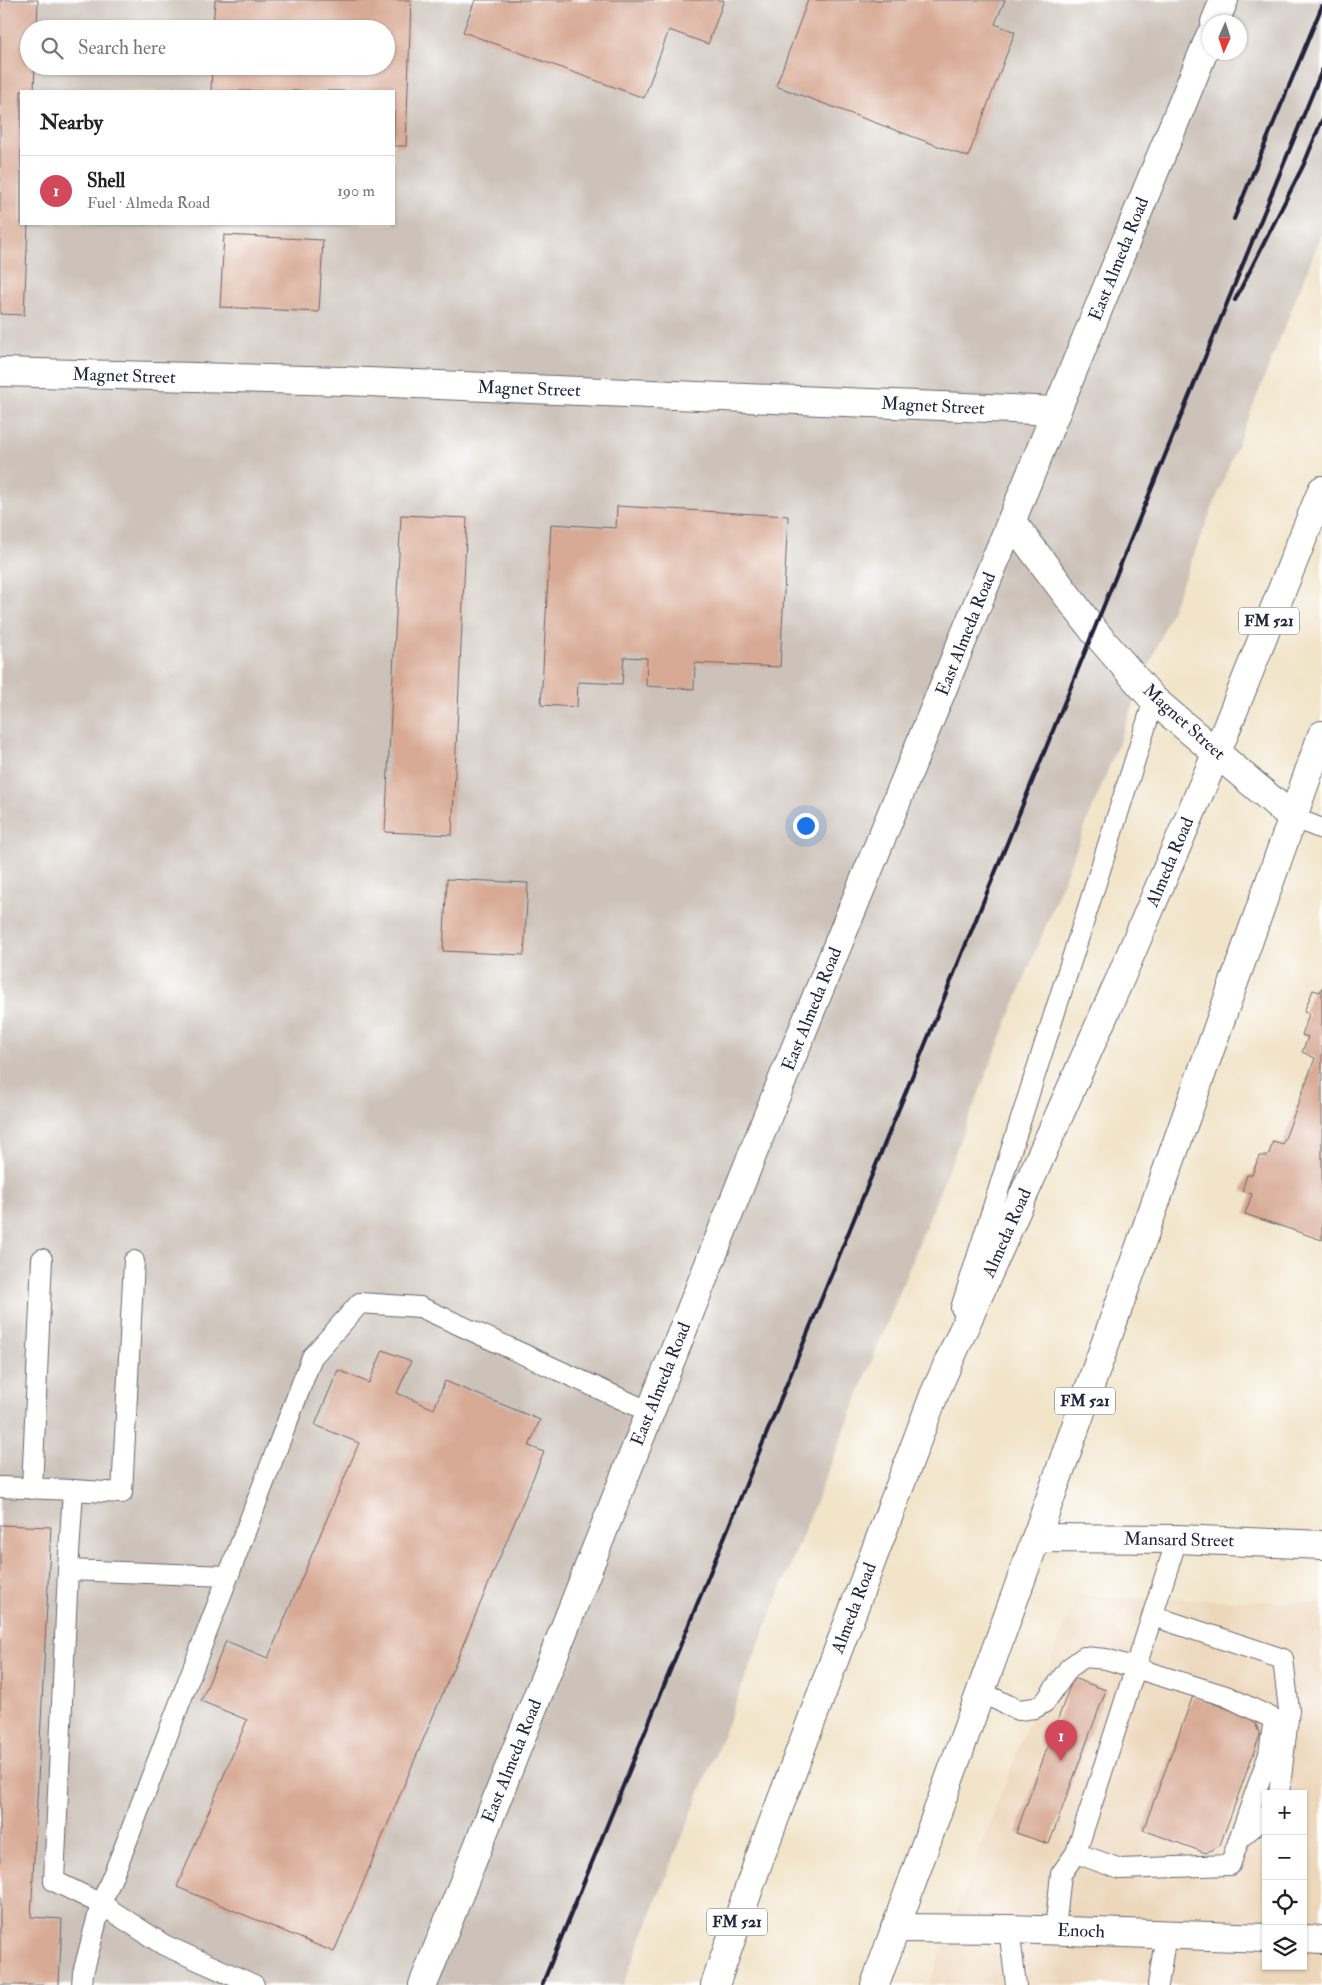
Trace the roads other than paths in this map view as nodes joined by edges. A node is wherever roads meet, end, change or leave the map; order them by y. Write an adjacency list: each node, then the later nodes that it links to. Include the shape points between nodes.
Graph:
1 (1224, 0): 2 (street)
2 (1218, 15)
3 (1202, 56): 5 (street, East Almeda Road)
4 (0, 372): 5 (street, Magnet Street, via 344,381)
5 (1057, 411): 7 (street, East Almeda Road)
6 (1322, 490): 10 (street, Almeda Road / FM 521)
7 (1012, 522): 8 (street, Magnet Street, via 1094,631); 16 (street, East Almeda Road, via 768,1115)
8 (1154, 700): 10 (street, Magnet Street); 15 (lane)
9 (1322, 735): 11 (street, FM 521)
10 (1216, 752): 11 (street, Magnet Street); 15 (street, Almeda Road / FM 521, via 1076,1079)
11 (1292, 817): 12 (lane); 20 (street, FM 521)
12 (1322, 829)
13 (42, 1259): 18 (lane)
14 (134, 1261): 19 (lane, via 122,1493)
15 (934, 1395): 43 (street, Almeda Road / FM 521)
16 (650, 1412): 24 (lane, via 420,1308 360,1303 312,1357); 42 (street, East Almeda Road)
17 (0, 1487): 18 (lane)
18 (32, 1489): 19 (lane)
19 (73, 1490): 23 (lane)
20 (1036, 1538): 21 (street, Mansard Street); 27 (street, FM 521)
21 (1177, 1539): 22 (street, Mansard Street); 25 (lane)
22 (1322, 1545)
23 (68, 1570): 24 (lane); 32 (lane, via 54,1881)
24 (227, 1576): 32 (lane)
25 (1152, 1616): 26 (lane); 28 (lane, via 1283,1659 1289,1710)
26 (1136, 1668): 27 (lane, via 1106,1659 1084,1657 1068,1668 1045,1702 1035,1708 1018,1710); 30 (lane, via 1226,1696 1274,1719 1270,1754); 31 (lane)
27 (981, 1692): 33 (street, FM 521)
28 (1279, 1790)
29 (1262, 1820): 30 (lane)
30 (1240, 1839): 31 (lane, via 1230,1865 1120,1869)
31 (1076, 1853): 35 (lane, via 1061,1874)
32 (101, 1904): 40 (lane); 41 (lane, via 164,1945)
33 (895, 1928): 34 (street, Enoch); 44 (street, FM 521)
34 (1009, 1929): 35 (street, Enoch); 45 (lane)
35 (1055, 1930): 36 (street, Enoch)
36 (1166, 1934): 37 (street, Enoch); 46 (lane)
37 (1262, 1938)
38 (1307, 1939): 39 (street)
39 (1322, 1940)
40 (82, 1985)
41 (254, 1985)
42 (423, 1985)
43 (715, 1985)
44 (875, 1985)
45 (1016, 1985)
46 (1158, 1985)

